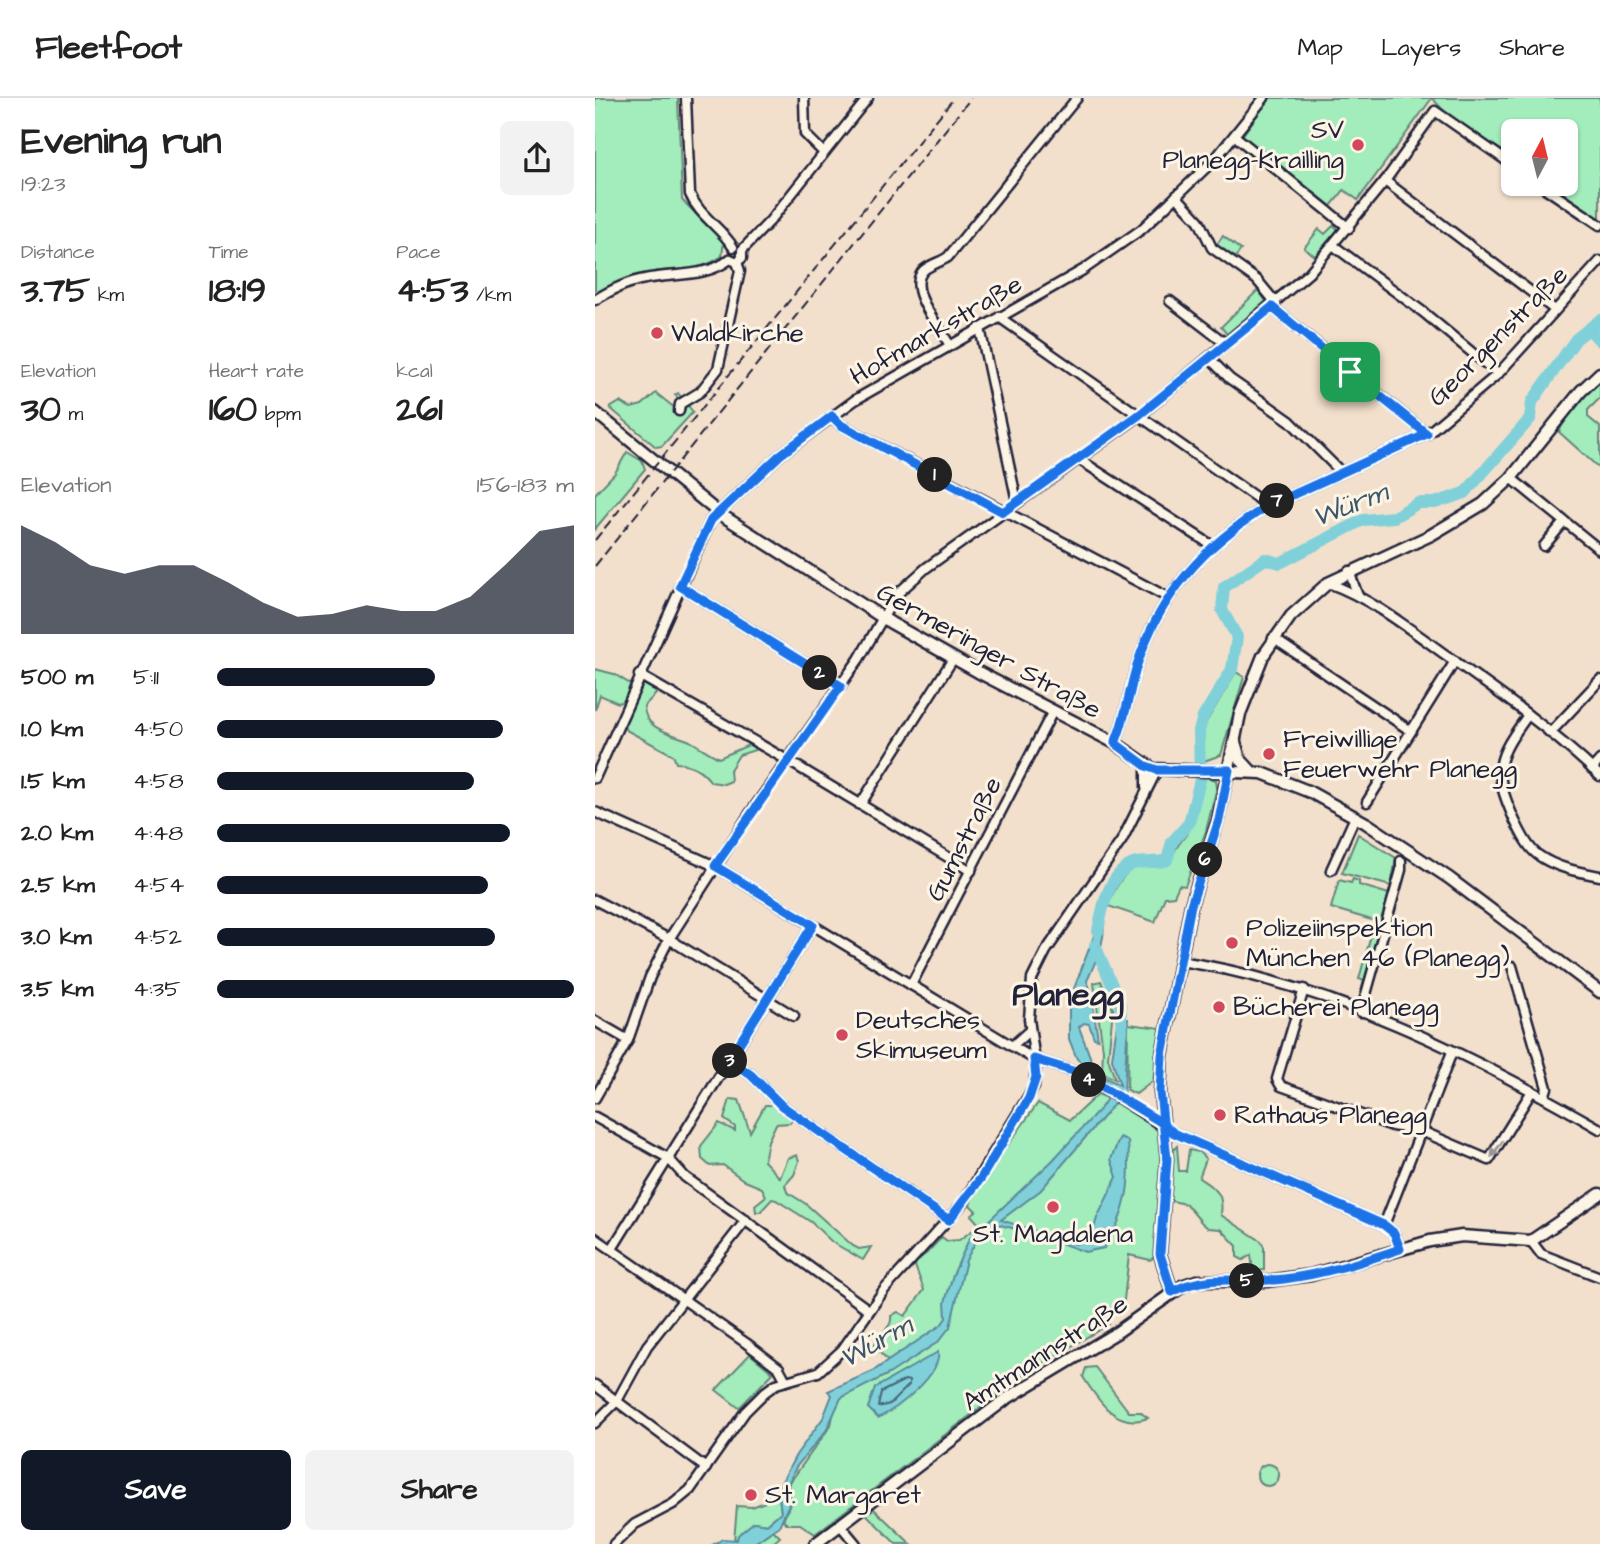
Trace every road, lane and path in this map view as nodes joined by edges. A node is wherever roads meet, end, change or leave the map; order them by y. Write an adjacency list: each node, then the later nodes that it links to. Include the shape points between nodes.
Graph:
1 (686, 98): 15 (street, via 690,194 694,205)
2 (804, 98): 7 (street, via 805,134)
3 (868, 98): 7 (street)
4 (1077, 98): 25 (street, via 948,257 922,272 920,295)
5 (1265, 98): 6 (street, Hofmarkstraße)
6 (1235, 136): 10 (street, Hofmarkstraße); 13 (street)
7 (823, 152): 15 (street, via 776,213)
8 (1501, 157): 9 (street, via 1435,111)
9 (1385, 181): 13 (street); 21 (street)
10 (1176, 196): 20 (street, via 1199,221 1212,248 1257,280); 22 (street, Hofmarkstraße, via 1133,236)
11 (1557, 196): 12 (street)
12 (1600, 225)
13 (1349, 228): 14 (street)
14 (1335, 246): 20 (street); 28 (street)
15 (737, 248): 16 (street, via 728,252); 16 (street, via 743,256)
16 (733, 260): 18 (street, via 699,273 624,284); 29 (street, via 740,271 718,369 700,392 680,404)
17 (1600, 261): 21 (street, Georgenstraße)
18 (595, 300)
19 (1170, 301): 24 (street)
20 (1274, 305): 24 (street); 33 (street)
21 (1555, 310): 28 (street, Georgenstraße)
22 (999, 317): 23 (street, Hofmarkstraße); 31 (street)
23 (980, 328): 25 (street, Hofmarkstraße); 37 (street)
24 (1225, 343): 26 (street)
25 (949, 344): 32 (street, Hofmarkstraße)
26 (1209, 358): 31 (street); 35 (street, via 1230,379 1290,421)
27 (1600, 373): 36 (main road)
28 (1497, 374): 33 (street, Georgenstraße)
29 (679, 411)
30 (595, 412): 40 (main road, Germeringer Straße)
31 (1139, 415): 34 (street); 38 (street)
32 (832, 416): 39 (street); 40 (street, Hofmarkstraße, via 780,455)
33 (1427, 434): 35 (street, Georgenstraße)
34 (1080, 460): 37 (street); 42 (street)
35 (1341, 472): 38 (street, Georgenstraße)
36 (1511, 478): 41 (street); 45 (main road, via 1483,504 1450,525)
37 (1017, 502): 39 (street)
38 (1268, 506): 42 (street, Georgenstraße)
39 (1003, 512): 49 (street); 50 (street, via 923,570)
40 (720, 514): 47 (street, Hofmarkstraße, via 711,520); 50 (main road, Germeringer Straße)
41 (1564, 522): 43 (street); 44 (street)
42 (1213, 546): 49 (street, Georgenstraße)
43 (1544, 546)
44 (1600, 550)
45 (1349, 571): 46 (main road); 48 (street)
46 (1328, 583): 48 (street); 51 (main road)
47 (680, 586): 54 (street, Hofmarkstraße); 56 (street)
48 (1358, 596): 53 (street)
49 (1167, 597): 62 (street, Georgenstraße, via 1146,640)
50 (881, 617): 52 (main road, Germeringer Straße); 56 (street)
51 (1273, 638): 59 (street); 61 (main road, via 1247,692)
52 (953, 659): 57 (main road, Germeringer Straße); 74 (street)
53 (1455, 661): 58 (street); 59 (street)
54 (639, 675): 63 (street); 71 (street, Hofmarkstraße)
55 (1600, 680): 60 (street)
56 (841, 686): 63 (street)
57 (1053, 711): 62 (main road, Germeringer Straße); 80 (street, Gumstraße)
58 (1528, 715): 60 (street); 81 (street, via 1499,768 1500,786 1516,823 1539,856)
59 (1411, 732): 73 (street)
60 (1550, 733): 66 (street)
61 (1235, 740): 68 (main road); 69 (main road, via 1240,759)
62 (1115, 743): 65 (main road, Germeringer Straße)
63 (787, 760): 74 (street); 78 (street)
64 (1600, 760): 66 (street)
65 (1146, 766): 67 (main road, Germeringer Straße); 72 (street)
66 (1593, 769): 70 (street)
67 (1157, 770): 68 (main road, Germeringer Straße); 72 (street)
68 (1229, 770): 69 (main road, Germeringer Straße); 85 (main road)
69 (1251, 771): 76 (main road, Germeringer Straße, via 1295,784)
70 (1600, 776)
71 (595, 778)
72 (1146, 787): 94 (street, via 1122,839 1032,979)
73 (1367, 802)
74 (860, 805): 80 (street)
75 (595, 811): 78 (street)
76 (1355, 817): 79 (street); 89 (main road, Germeringer Straße, via 1482,901)
77 (1401, 861): 91 (street)
78 (715, 866): 83 (street); 84 (street)
79 (1331, 870)
80 (971, 871): 87 (street, Gumstraße)
81 (1600, 876)
82 (595, 900): 84 (street)
83 (813, 925): 87 (street); 90 (street)
84 (669, 939): 90 (street); 95 (street)
85 (1180, 961): 88 (street); 103 (main road, via 1162,1055)
86 (1511, 966): 101 (street, via 1547,1088)
87 (911, 985): 96 (street)
88 (1304, 989): 91 (street); 108 (street, via 1277,1083 1392,1126)
89 (1600, 992)
90 (766, 998): 92 (street); 99 (street)
91 (1361, 1012): 97 (street)
92 (794, 1016)
93 (595, 1021): 95 (street)
94 (1030, 1030): 96 (street); 98 (street)
95 (628, 1040): 102 (street)
96 (1011, 1046): 98 (street)
97 (1453, 1052): 100 (street); 108 (street)
98 (1034, 1059): 104 (street, via 1067,1068); 112 (street, via 1036,1077 1029,1098 981,1178)
99 (729, 1060): 109 (street); 112 (street, via 782,1106)
100 (1532, 1091): 101 (street); 108 (street, one-way to 108, via 1489,1160)
101 (1544, 1097): 107 (street)
102 (595, 1098)
103 (1161, 1101): 104 (street); 106 (main road)
104 (1144, 1112): 106 (street)
105 (595, 1116): 109 (street)
106 (1166, 1127): 113 (street); 119 (main road, via 1160,1254)
107 (1600, 1129)
108 (1419, 1130): 113 (street)
109 (668, 1158): 111 (street, via 685,1177); 116 (street)
110 (1600, 1194): 115 (main road)
111 (746, 1220): 120 (street); 121 (street)
112 (948, 1221): 121 (street)
113 (1384, 1225): 117 (street, via 1394,1233)
114 (595, 1238): 116 (street)
115 (1531, 1241): 117 (main road, via 1462,1236); 118 (street, via 1541,1254)
116 (612, 1249): 120 (street)
117 (1400, 1249): 119 (main road, via 1311,1275 1267,1281 1196,1281)
118 (1600, 1277)
119 (1172, 1292): 127 (main road, Amtmannstraße, via 1136,1321 1006,1399)
120 (683, 1300): 122 (street, via 779,1368); 124 (street, via 647,1346)
121 (869, 1310): 122 (street, via 828,1365)
122 (786, 1381): 126 (street, via 765,1392 745,1412)
123 (595, 1385): 124 (street)
124 (617, 1401): 125 (street); 126 (street)
125 (595, 1423)
126 (706, 1468): 128 (street, via 685,1494 635,1524)
127 (841, 1526): 129 (main road, Amtmannstraße); 130 (street)
128 (614, 1544)
129 (815, 1544)
130 (856, 1544)

